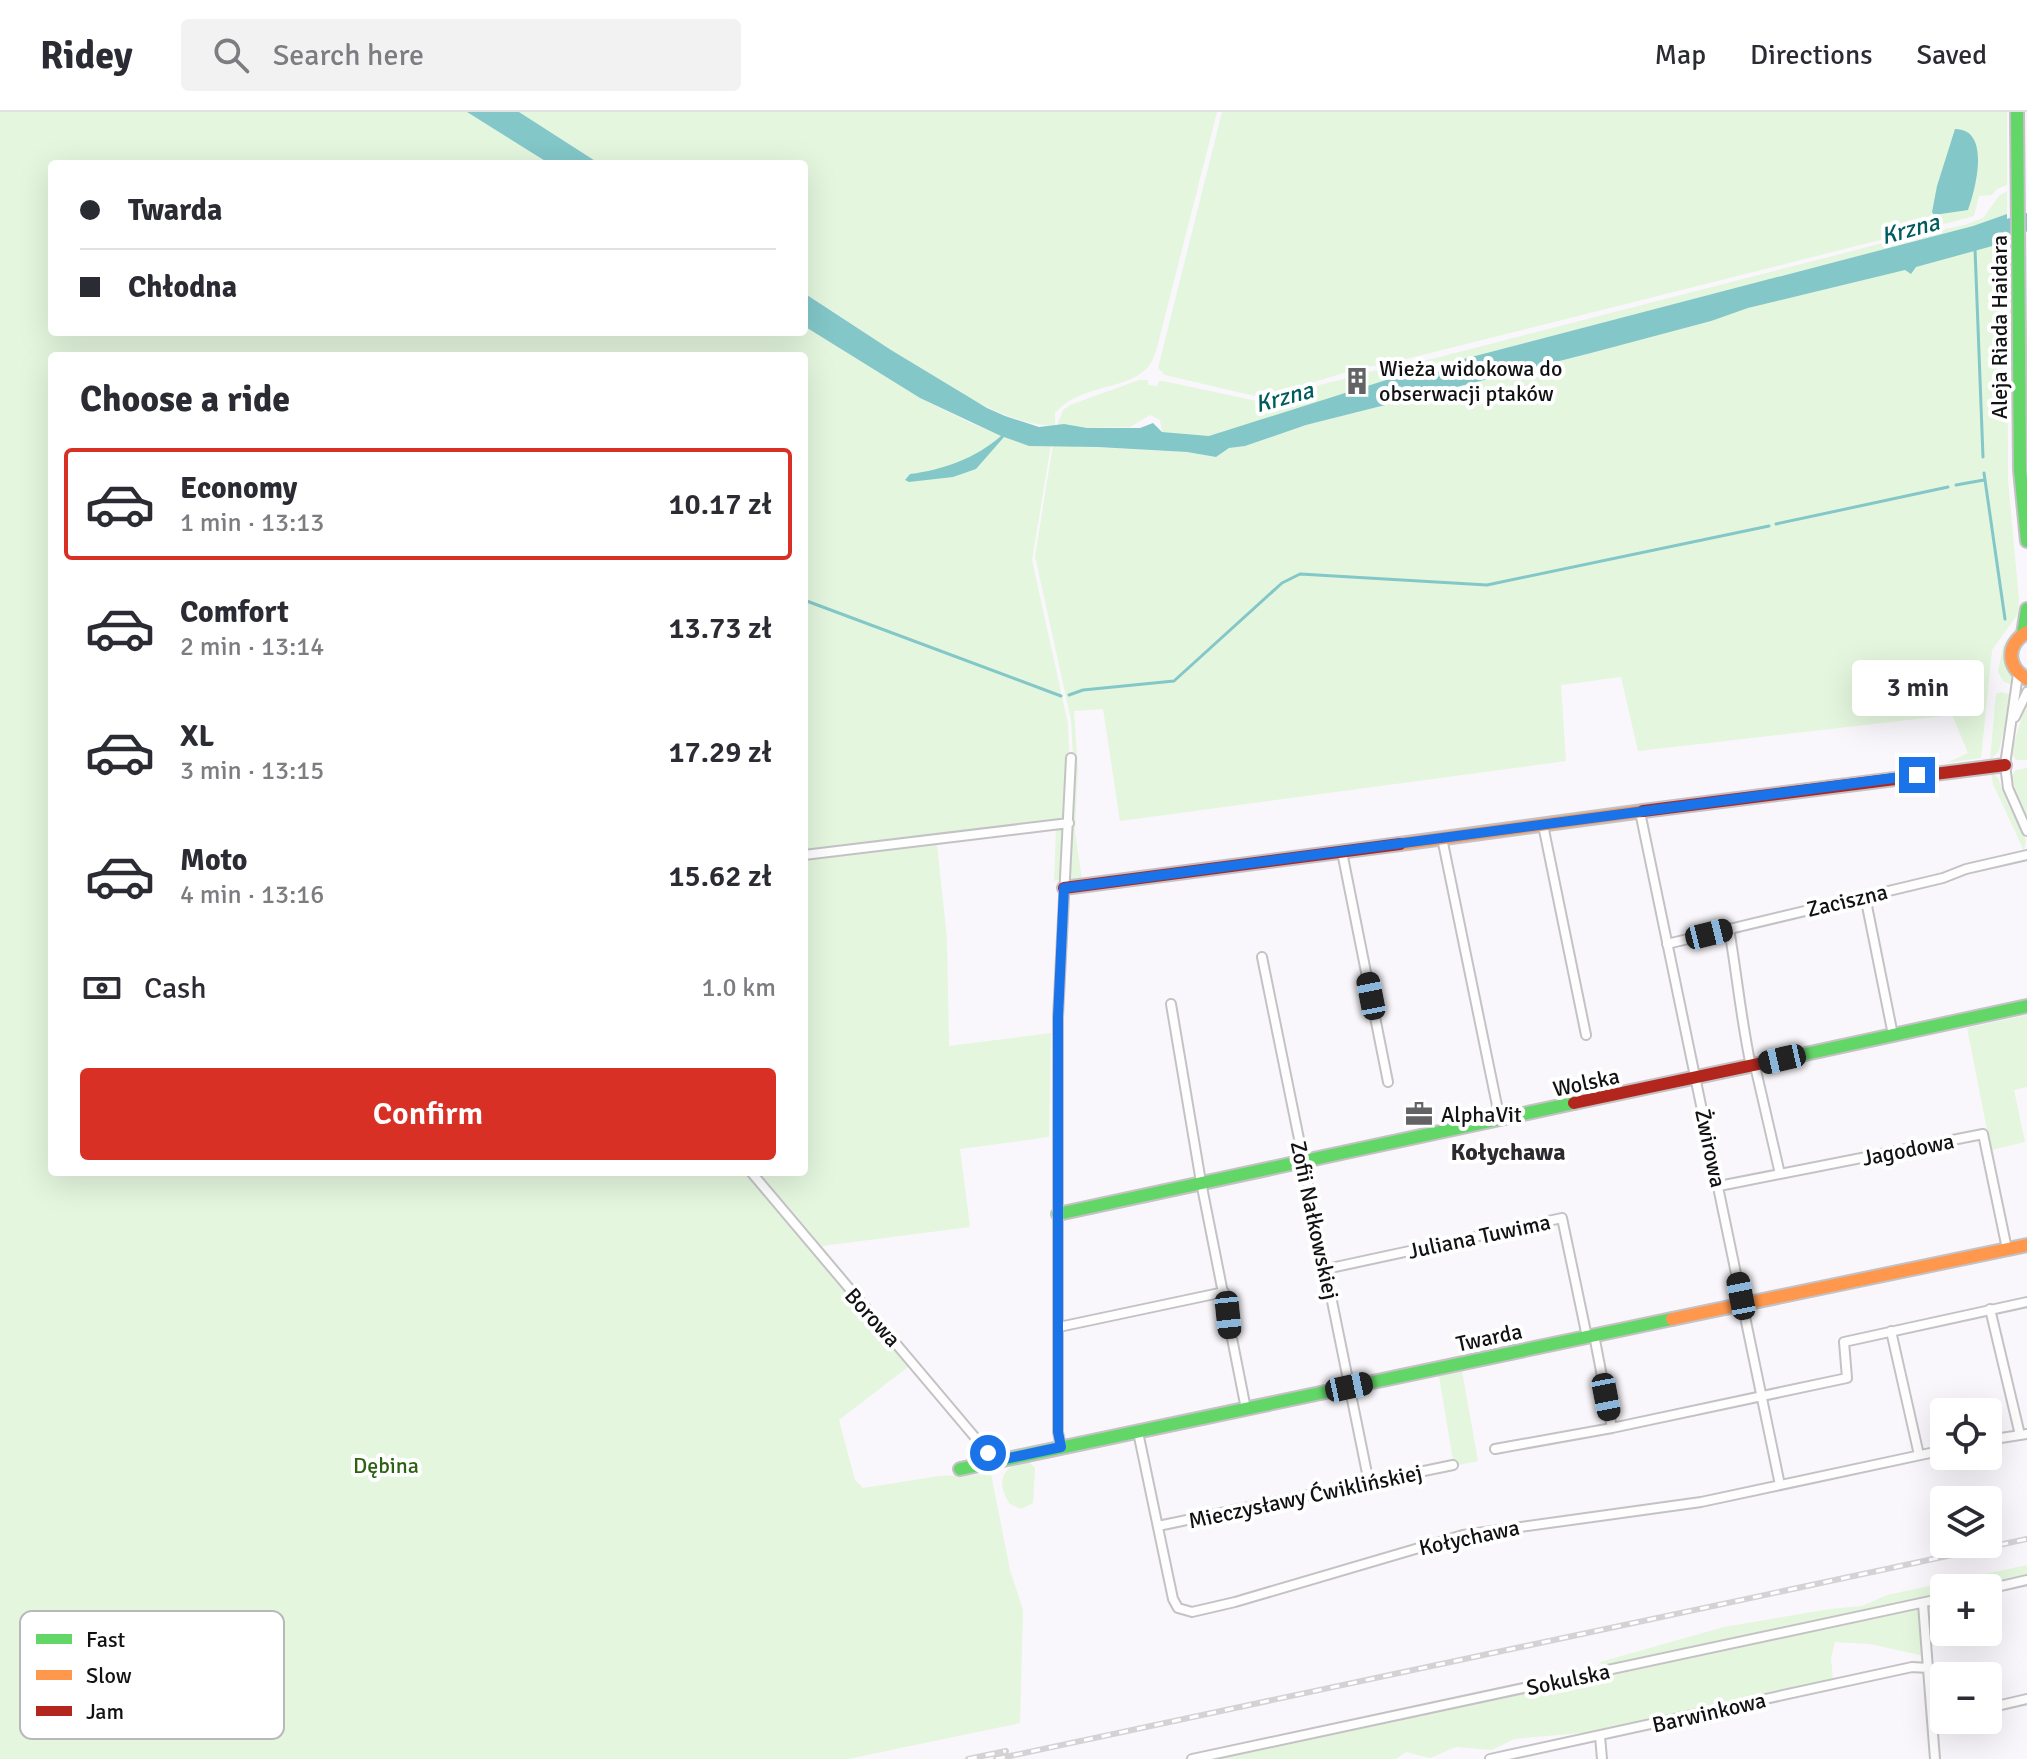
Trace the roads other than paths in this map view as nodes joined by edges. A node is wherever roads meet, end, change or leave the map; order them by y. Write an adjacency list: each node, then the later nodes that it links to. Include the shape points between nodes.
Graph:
1 (2017, 112): 2 (street, Aleja Riada Haidara, via 2020,470)
2 (2027, 541)
3 (2027, 609): 4 (street)
4 (2025, 633): 5 (street, via 2015,639 2009,653 2012,667)
5 (2022, 677): 7 (street)
6 (2027, 692): 7 (street)
7 (2011, 725): 9 (street)
8 (1071, 758): 11 (street)
9 (2005, 765): 10 (street); 13 (street, via 2008,788)
10 (1640, 812): 12 (street); 21 (street, Żwirowa)
11 (1069, 823): 16 (street); 18 (street)
12 (1543, 825): 14 (street); 25 (street)
13 (2027, 831)
14 (1442, 838): 15 (street); 30 (street)
15 (1342, 852): 18 (street); 29 (street)
16 (808, 855)
17 (2027, 855): 19 (street, Zaciszna)
18 (1064, 888): 36 (street)
19 (1865, 896): 20 (street, Zaciszna); 26 (street)
20 (1729, 929): 21 (street, Zaciszna); 27 (street, via 1738,1005)
21 (1667, 944): 28 (street, Żwirowa)
22 (1262, 957): 31 (street, Zofii Nałkowskiej)
23 (1171, 1004): 34 (street)
24 (2027, 1006): 26 (street, Wolska)
25 (1586, 1035)
26 (1893, 1035): 27 (street, Wolska)
27 (1753, 1066): 28 (street, Wolska); 32 (street)
28 (1696, 1079): 30 (street, Wolska); 35 (street, Żwirowa)
29 (1388, 1082)
30 (1500, 1120): 31 (street, Wolska)
31 (1303, 1162): 34 (street, Wolska); 39 (street, Zofii Nałkowskiej)
32 (1780, 1174): 35 (street, Jagodowa); 38 (street, Jagodowa, via 1983,1134)
33 (754, 1176): 58 (street, Borowa)
34 (1201, 1182): 36 (street, Wolska); 40 (street)
35 (1719, 1186): 42 (street, Żwirowa)
36 (1058, 1214): 44 (street)
37 (2027, 1245): 38 (street, Twarda)
38 (2007, 1249): 42 (street, Twarda)
39 (1326, 1269): 46 (street, Juliana Tuwima, via 1562,1218); 47 (street, Zofii Nałkowskiej)
40 (1224, 1292): 44 (street); 49 (street)
41 (2027, 1302): 43 (street)
42 (1742, 1305): 46 (street, Twarda); 48 (street, Żwirowa)
43 (1990, 1309): 45 (street); 52 (street)
44 (1059, 1327): 54 (street)
45 (1891, 1331): 48 (street, via 1844,1342 1847,1378); 57 (street)
46 (1590, 1336): 47 (street, Twarda); 50 (street)
47 (1349, 1387): 49 (street, Twarda); 61 (street, Zofii Nałkowskiej)
48 (1760, 1396): 50 (street); 62 (street, Żwirowa)
49 (1246, 1409): 51 (street, Twarda)
50 (1612, 1428): 55 (street)
51 (1138, 1432): 54 (street, Twarda); 63 (street, Kołychawa)
52 (2023, 1434): 53 (street)
53 (2002, 1438)
54 (1061, 1447): 58 (street, Twarda)
55 (1495, 1449)
56 (1930, 1453): 57 (street, Kołychawa)
57 (1919, 1455): 62 (street, Kołychawa)
58 (995, 1461): 60 (street, Twarda)
59 (1453, 1465): 61 (street, Mieczysławy Ćwiklińskiej)
60 (960, 1469)
61 (1369, 1483): 63 (street, Mieczysławy Ćwiklińskiej)
62 (1780, 1485): 63 (street, Kołychawa, via 1463,1535 1190,1612 1174,1602)
63 (1158, 1526)
64 (2027, 1580): 65 (street)
65 (2002, 1586)
66 (1930, 1602): 67 (street, Sokulska)
67 (1923, 1604): 68 (street); 74 (street, Sokulska)
68 (1928, 1668): 69 (street); 73 (street, Barwinkowa, via 1912,1667)
69 (1930, 1694)
70 (2027, 1699): 71 (street)
71 (2002, 1705)
72 (1933, 1734): 77 (street)
73 (1600, 1736): 75 (street, Barwinkowa); 76 (street)
74 (1192, 1759)
75 (1490, 1759)
76 (1602, 1759)
77 (1935, 1759)

